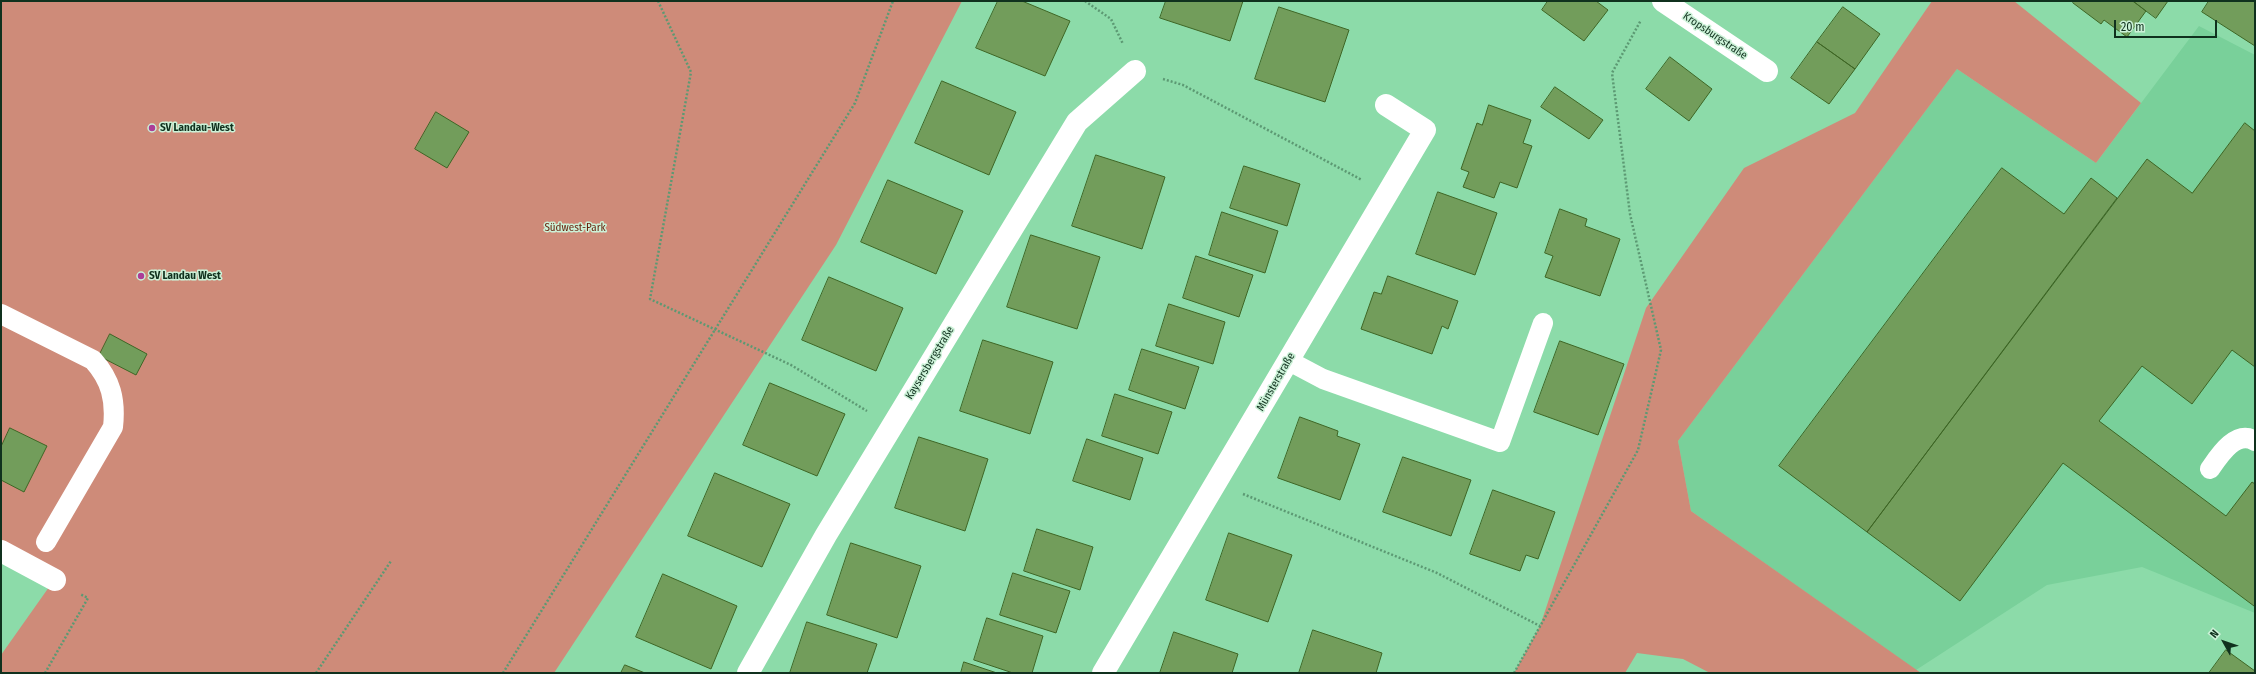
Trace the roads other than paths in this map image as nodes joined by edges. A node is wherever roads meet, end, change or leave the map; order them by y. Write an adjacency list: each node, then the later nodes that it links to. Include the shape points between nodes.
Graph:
1 (1667, 2): 3 (street, Kropsburgstraße)
2 (1135, 71): 13 (street, Kaysersbergstraße, via 1077,122 892,426)
3 (1767, 71)
4 (1386, 105): 7 (street, Münsterstraße, via 1425,130)
5 (1, 314): 10 (lane, via 93,360 102,370 115,408 113,427)
6 (1543, 323): 7 (lane, via 1500,442 1323,379)
7 (1289, 360): 14 (street, Münsterstraße)
8 (2255, 441): 9 (lane, via 2237,439 2225,448)
9 (2210, 469)
10 (46, 542)
11 (1, 552): 12 (street)
12 (54, 580)
13 (748, 673)
14 (1103, 673)

